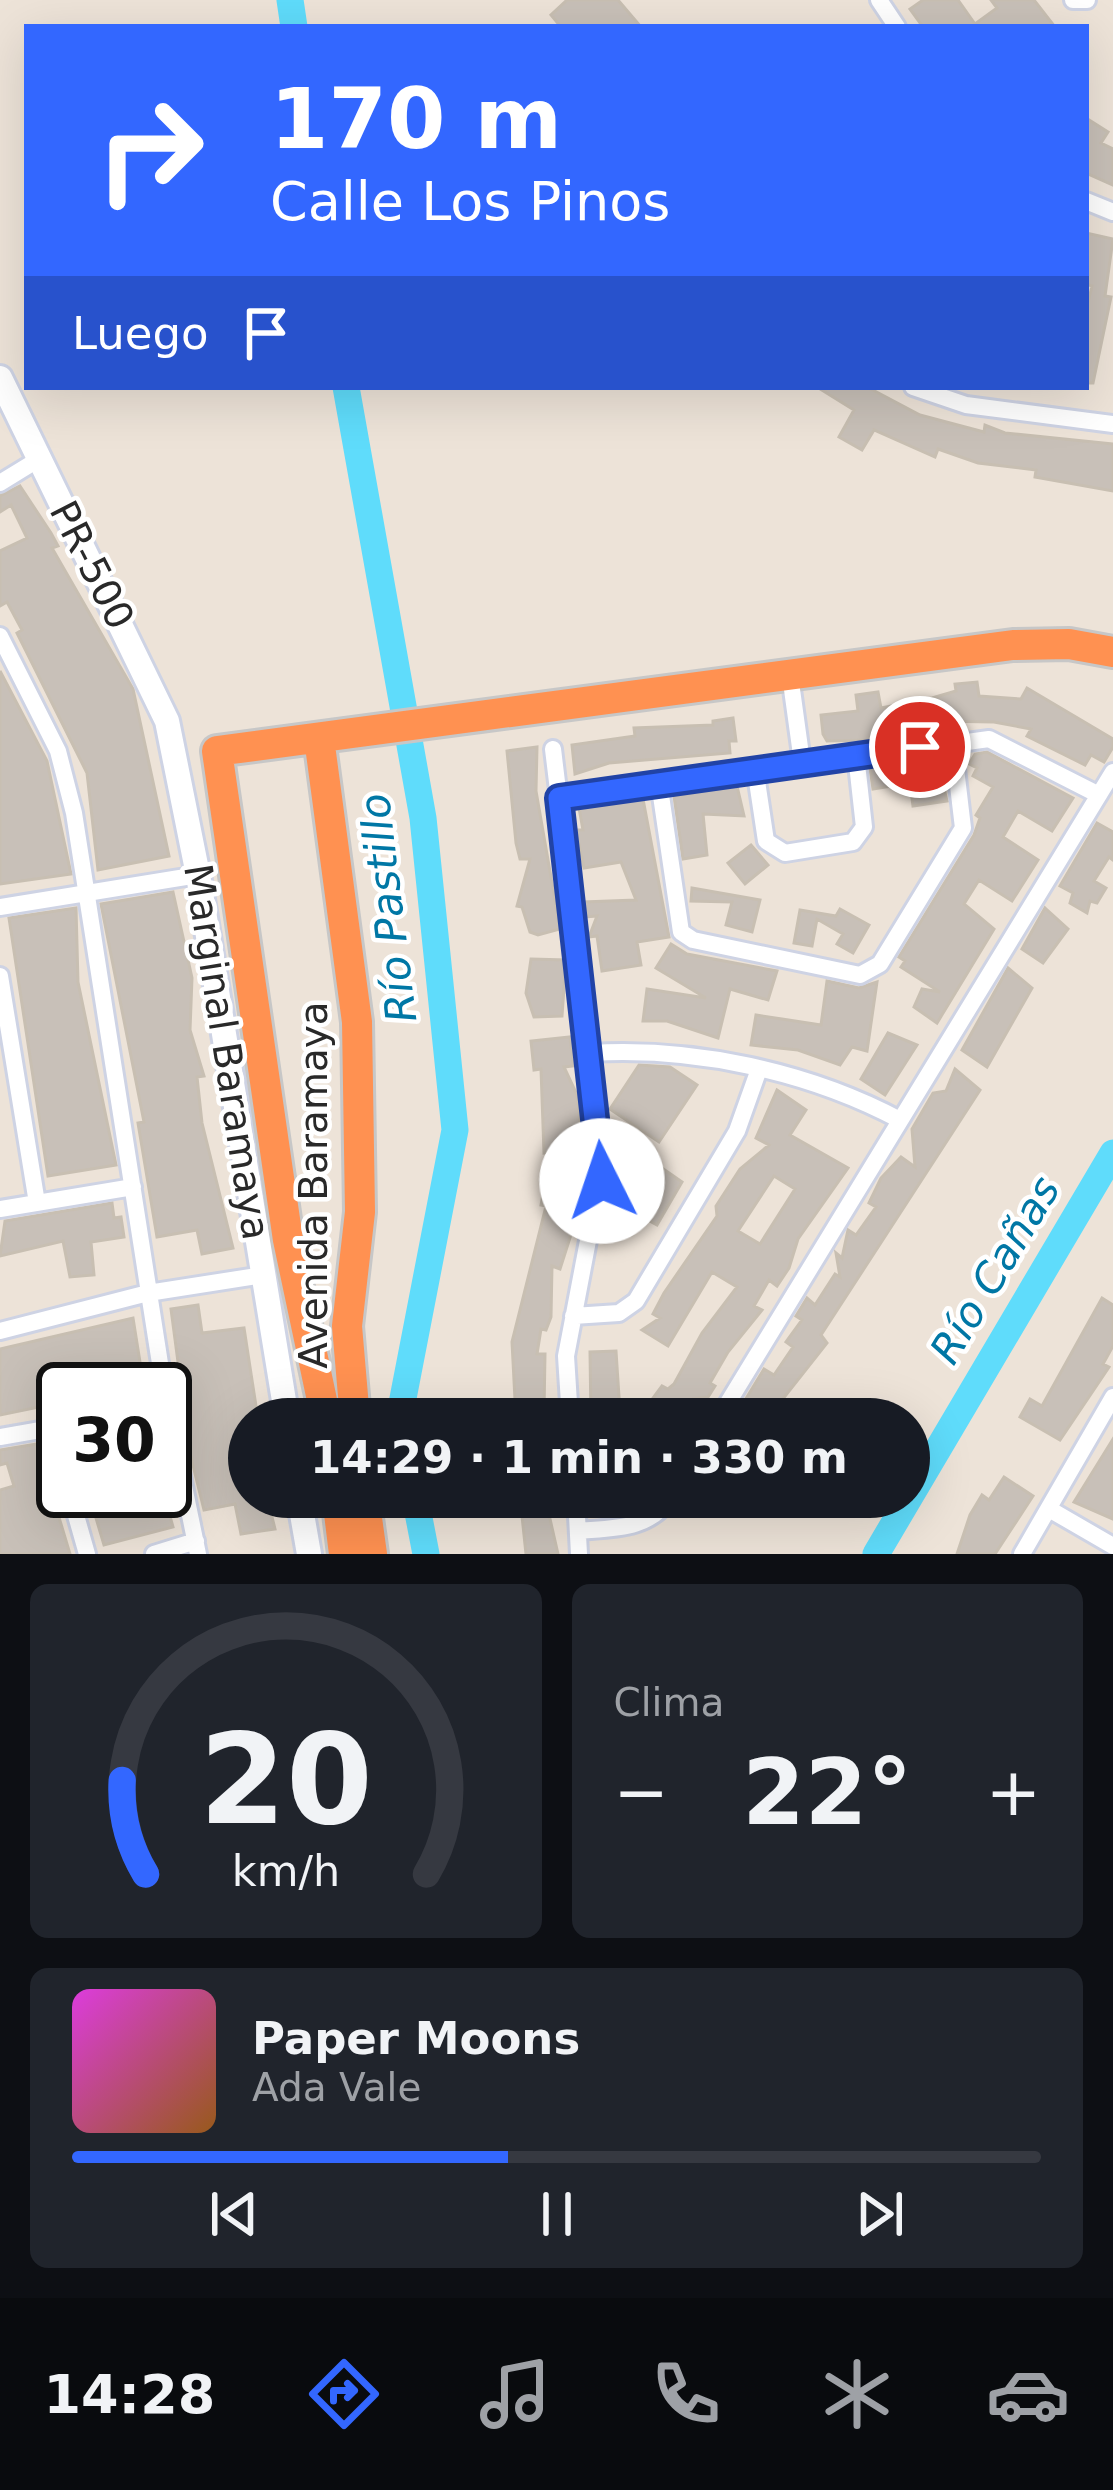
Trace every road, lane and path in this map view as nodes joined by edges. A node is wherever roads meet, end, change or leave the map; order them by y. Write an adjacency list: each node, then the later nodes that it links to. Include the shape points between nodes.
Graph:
1 (1072, 0): 2 (street)
2 (1087, 0)
3 (0, 378): 6 (street, PR-500 / PR-500)
4 (922, 390): 5 (street, via 966,405)
5 (1112, 420)
6 (39, 459): 7 (street); 16 (street, PR-500 / PR-500, via 152,682)
7 (0, 483)
8 (0, 636): 24 (street, via 58,751)
9 (1113, 652): 10 (highway, via 1040,642)
10 (790, 675): 11 (highway); 17 (street)
11 (330, 737): 14 (highway); 41 (highway, Avenida Baramaya, via 357,1022 360,1211 346,1326)
12 (952, 743): 15 (street); 20 (street, via 963,828 880,964 860,975 681,932); 21 (street, via 989,739)
13 (553, 749): 22 (street)
14 (217, 751): 16 (street); 40 (highway, Avenida Baramaya, via 284,1217)
15 (856, 754): 17 (street); 18 (street, via 864,827 853,842 785,853 766,841)
16 (176, 755): 23 (street, Marginal Baramaya)
17 (802, 762): 18 (street)
18 (755, 769): 20 (street)
19 (1113, 772): 21 (street)
20 (659, 782): 22 (street)
21 (1099, 795): 29 (street)
22 (559, 798): 27 (street)
23 (198, 875): 24 (street); 33 (street, Marginal Baramaya)
24 (87, 892): 25 (street); 30 (street)
25 (0, 907)
26 (0, 976): 31 (street)
27 (591, 1053): 28 (street, via 653,1049); 35 (street, via 602,1181)
28 (758, 1072): 29 (street, via 830,1086); 35 (street, via 737,1131 636,1300 619,1313)
29 (900, 1120): 43 (street)
30 (133, 1187): 31 (street); 34 (street)
31 (37, 1203): 32 (street)
32 (0, 1209)
33 (263, 1275): 34 (street); 39 (street, Marginal Baramaya)
34 (148, 1293): 36 (street); 37 (street)
35 (573, 1316): 42 (street)
36 (0, 1331)
37 (159, 1362)
38 (1113, 1397): 46 (street)
39 (283, 1398)
40 (322, 1398)
41 (353, 1398)
42 (569, 1398)
43 (731, 1398)
44 (36, 1431): 45 (street)
45 (0, 1437)
46 (1049, 1509): 55 (street); 63 (street)
47 (77, 1518): 57 (street)
48 (191, 1518): 56 (street)
49 (303, 1518): 59 (street)
50 (340, 1518): 60 (highway)
51 (367, 1518): 61 (highway)
52 (577, 1518): 54 (street)
53 (650, 1518): 54 (street)
54 (578, 1531): 62 (street)
55 (1113, 1546)
56 (197, 1548): 58 (street)
57 (87, 1554)
58 (154, 1554)
59 (309, 1554)
60 (344, 1554)
61 (372, 1554)
62 (580, 1554)
63 (1022, 1554)

